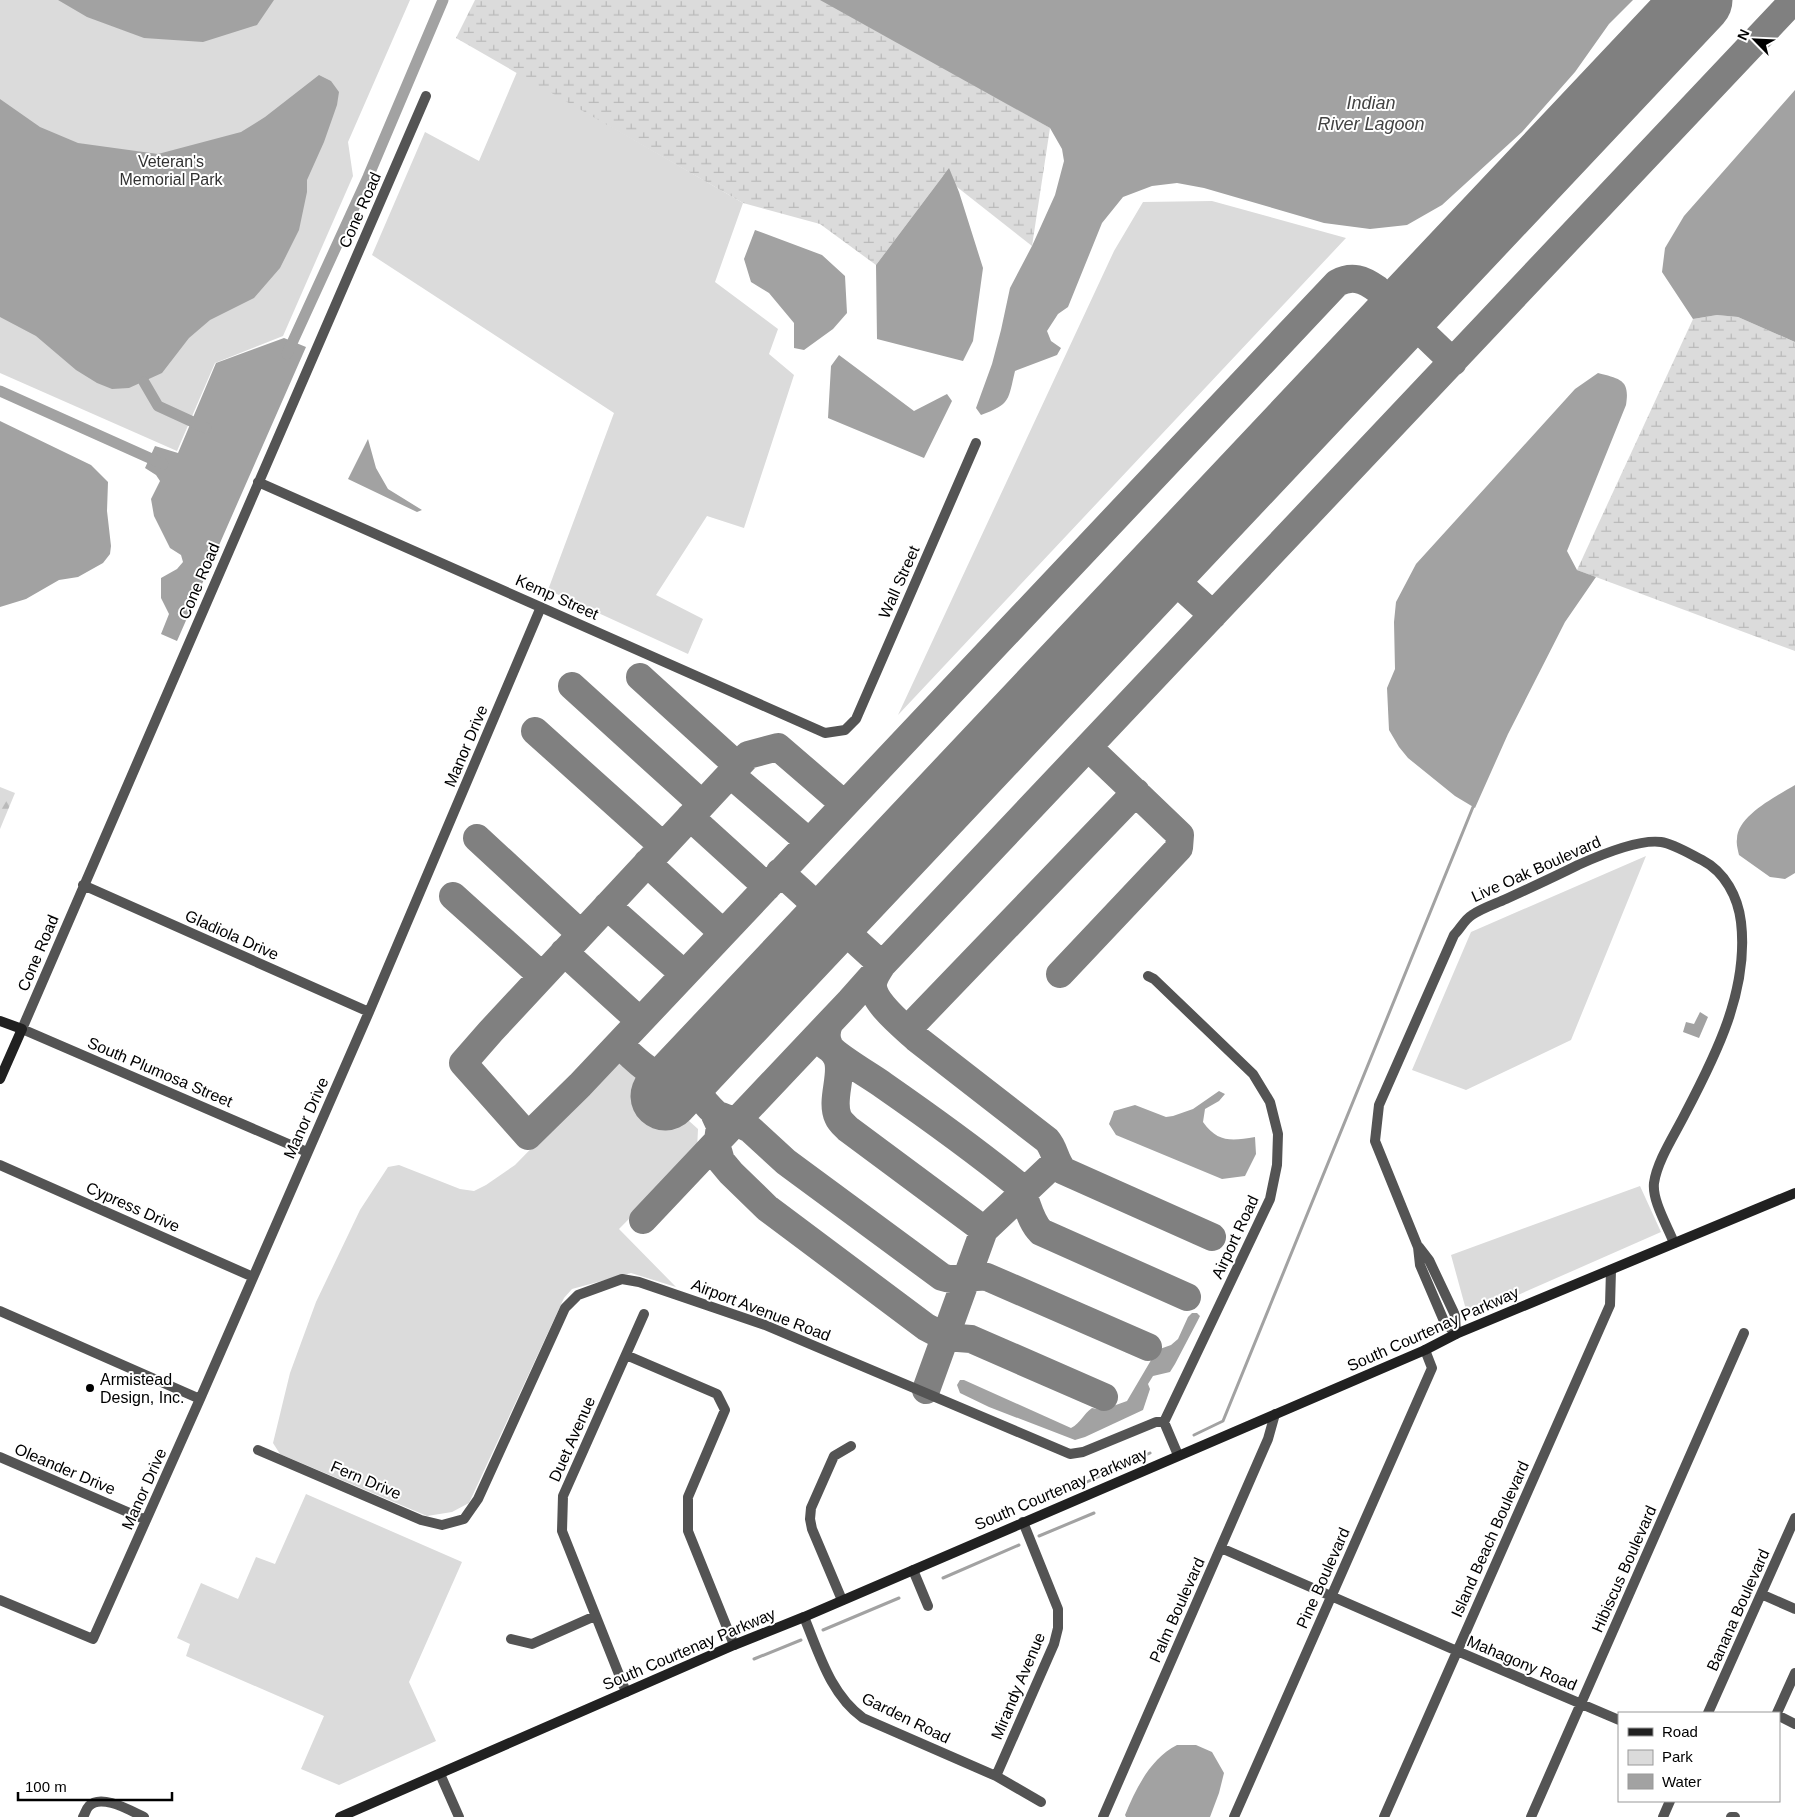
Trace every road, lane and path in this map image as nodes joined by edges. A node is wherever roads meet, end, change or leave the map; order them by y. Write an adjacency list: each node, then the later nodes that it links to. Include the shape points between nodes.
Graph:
1 (426, 96): 3 (street, Cone Road)
2 (976, 444): 5 (street, Wall Street, via 856,719)
3 (258, 482): 4 (street, Kemp Street); 6 (street, Cone Road)
4 (541, 606): 5 (street, Kemp Street, via 825,733); 8 (street, Manor Drive)
5 (845, 730)
6 (83, 886): 8 (street, Gladiola Drive); 10 (street, Cone Road)
7 (1148, 976): 26 (street, Airport Road, via 1254,1074 1270,1102 1278,1134 1277,1165 1270,1199)
8 (369, 1012): 12 (street, Manor Drive)
9 (0, 1021): 10 (main road, South Plumosa Street)
10 (22, 1030): 11 (main road, Cone Road); 12 (street, South Plumosa Street)
11 (0, 1079)
12 (307, 1152): 17 (street, Manor Drive)
13 (0, 1165): 17 (street, Cypress Drive)
14 (1795, 1193): 15 (main road, South Courtenay Parkway)
15 (1674, 1243): 16 (main road, South Courtenay Parkway); 21 (street, Live Oak Boulevard, via 1658,1206 1654,1184 1668,1147 1721,1039 1739,978 1743,940 1736,901 1718,871 1663,842 1652,842 1604,853 1470,916 1454,935 1379,1105 1375,1142 1418,1246 1429,1260 1455,1315)
16 (1610, 1270): 21 (main road, South Courtenay Parkway); 47 (street, Island Beach Boulevard, via 1610,1305)
17 (253, 1277): 24 (street, Manor Drive)
18 (0, 1311): 24 (street)
19 (644, 1314): 23 (street, Duet Avenue)
20 (1744, 1333): 50 (street, Hibiscus Boulevard)
21 (1456, 1334): 22 (main road, South Courtenay Parkway)
22 (1426, 1350): 25 (main road, South Courtenay Parkway); 38 (street, Pine Boulevard, via 1432,1368)
23 (626, 1355): 43 (street, Duet Avenue, via 563,1496 562,1531); 46 (street, via 717,1394 724,1410 688,1497 688,1531)
24 (200, 1399): 33 (street, Manor Drive)
25 (1274, 1414): 29 (main road, South Courtenay Parkway); 35 (street, Palm Boulevard, via 1270,1434)
26 (1164, 1422): 29 (street); 32 (street, Airport Avenue Road, via 1156,1422 1070,1454 765,1325 639,1282 622,1280 578,1295 565,1308 478,1499)
27 (851, 1446): 40 (street, via 834,1456 811,1508 810,1519)
28 (258, 1450): 32 (street, Fern Drive, via 421,1520 442,1525)
29 (1178, 1455): 34 (main road, South Courtenay Parkway)
30 (0, 1457): 33 (street, Oleander Drive)
31 (1795, 1518): 37 (street, Banana Boulevard)
32 (464, 1519)
33 (146, 1520): 39 (street, Manor Drive, via 93,1639)
34 (1023, 1522): 36 (main road, South Courtenay Parkway); 57 (street, Mirandy Avenue, via 1058,1609 1058,1628)
35 (1221, 1548): 38 (street, Mahagony Road); 64 (street, Palm Boulevard)
36 (913, 1570): 40 (main road, South Courtenay Parkway); 41 (street)
37 (1761, 1594): 42 (street); 51 (street, Banana Boulevard)
38 (1332, 1597): 47 (street, Mahagony Road); 65 (street, Pine Boulevard)
39 (0, 1600)
40 (842, 1600): 44 (main road, South Courtenay Parkway)
41 (928, 1606)
42 (1795, 1609)
43 (595, 1616): 45 (street, via 532,1644); 49 (street, Duet Avenue)
44 (804, 1617): 46 (main road, South Courtenay Parkway); 57 (street, Garden Road, via 836,1690 852,1710 863,1718)
45 (511, 1640)
46 (734, 1644): 49 (main road, South Courtenay Parkway)
47 (1456, 1651): 50 (street, Mahagony Road); 66 (street, Island Beach Boulevard)
48 (1795, 1673): 52 (street)
49 (626, 1692): 56 (main road, South Courtenay Parkway)
50 (1581, 1704): 54 (street, Mahagony Road); 67 (street, Hibiscus Boulevard)
51 (1708, 1712)
52 (1777, 1712)
53 (1780, 1716): 55 (street)
54 (1618, 1720)
55 (1795, 1724)
56 (440, 1774): 62 (main road, South Courtenay Parkway); 63 (street)
57 (996, 1776): 58 (street, Garden Road)
58 (1041, 1802)
59 (1670, 1802): 68 (street)
60 (83, 1817): 61 (street, via 93,1803 104,1801)
61 (144, 1817)
62 (340, 1817)
63 (459, 1817)
64 (1103, 1817)
65 (1234, 1817)
66 (1384, 1817)
67 (1531, 1817)
68 (1662, 1817)

